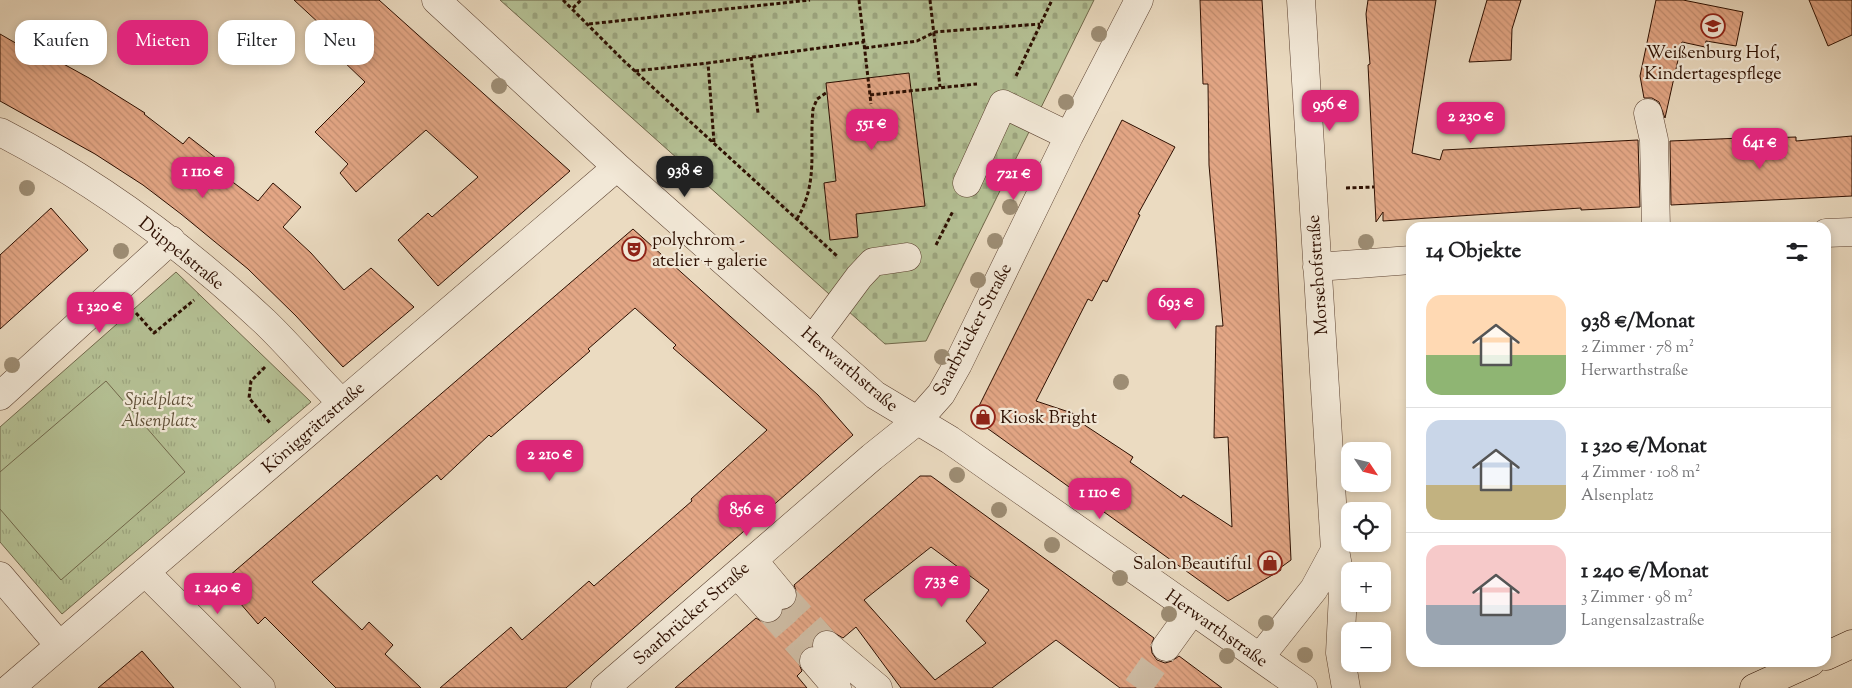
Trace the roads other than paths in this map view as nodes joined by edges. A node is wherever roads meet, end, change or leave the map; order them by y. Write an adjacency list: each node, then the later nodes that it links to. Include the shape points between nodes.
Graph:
1 (436, 0): 7 (street, Herwarthstraße)
2 (1139, 0): 6 (street, Saarbrücker Straße)
3 (1301, 0): 15 (street, Morsehofstraße)
4 (1648, 113): 9 (street, via 1654,140)
5 (0, 132): 12 (street, Düppelstraße, via 78,177)
6 (1070, 136): 8 (street, via 1002,104); 19 (street, Saarbrücker Straße, via 958,364 940,394)
7 (617, 166): 16 (street, Herwarthstraße); 18 (street, Königgrätzstraße)
8 (967, 183)
9 (1656, 222)
10 (1852, 232): 11 (street)
11 (1831, 233)
12 (171, 240): 17 (street); 18 (street, Düppelstraße, via 266,323)
13 (907, 257): 16 (street, via 873,262)
14 (1406, 260): 15 (street)
15 (1317, 266): 20 (street, Morsehofstraße)
16 (813, 339): 19 (street, Herwarthstraße, via 874,395)
17 (0, 396)
18 (341, 402): 22 (street, Königgrätzstraße)
19 (917, 421): 21 (street, Saarbrücker Straße); 25 (street, Herwarthstraße, via 950,440)
20 (1336, 550): 30 (street, via 1314,589); 38 (street, Morsehofstraße, via 1343,594 1340,652)
21 (745, 567): 24 (street); 34 (street, Saarbrücker Straße)
22 (145, 572): 27 (street, Königgrätzstraße); 33 (street)
23 (0, 576): 27 (street)
24 (775, 601)
25 (1192, 611): 28 (street); 30 (street, Herwarthstraße)
26 (1852, 644): 29 (main road)
27 (59, 645): 32 (street, Königgrätzstraße)
28 (1166, 647)
29 (1831, 654)
30 (1260, 657): 37 (street, Herwarthstraße)
31 (1800, 667): 39 (main road)
32 (10, 688)
33 (261, 688)
34 (605, 688)
35 (837, 688): 36 (street, via 821,653)
36 (878, 688)
37 (1303, 688)
38 (1346, 688)
39 (1754, 688)

